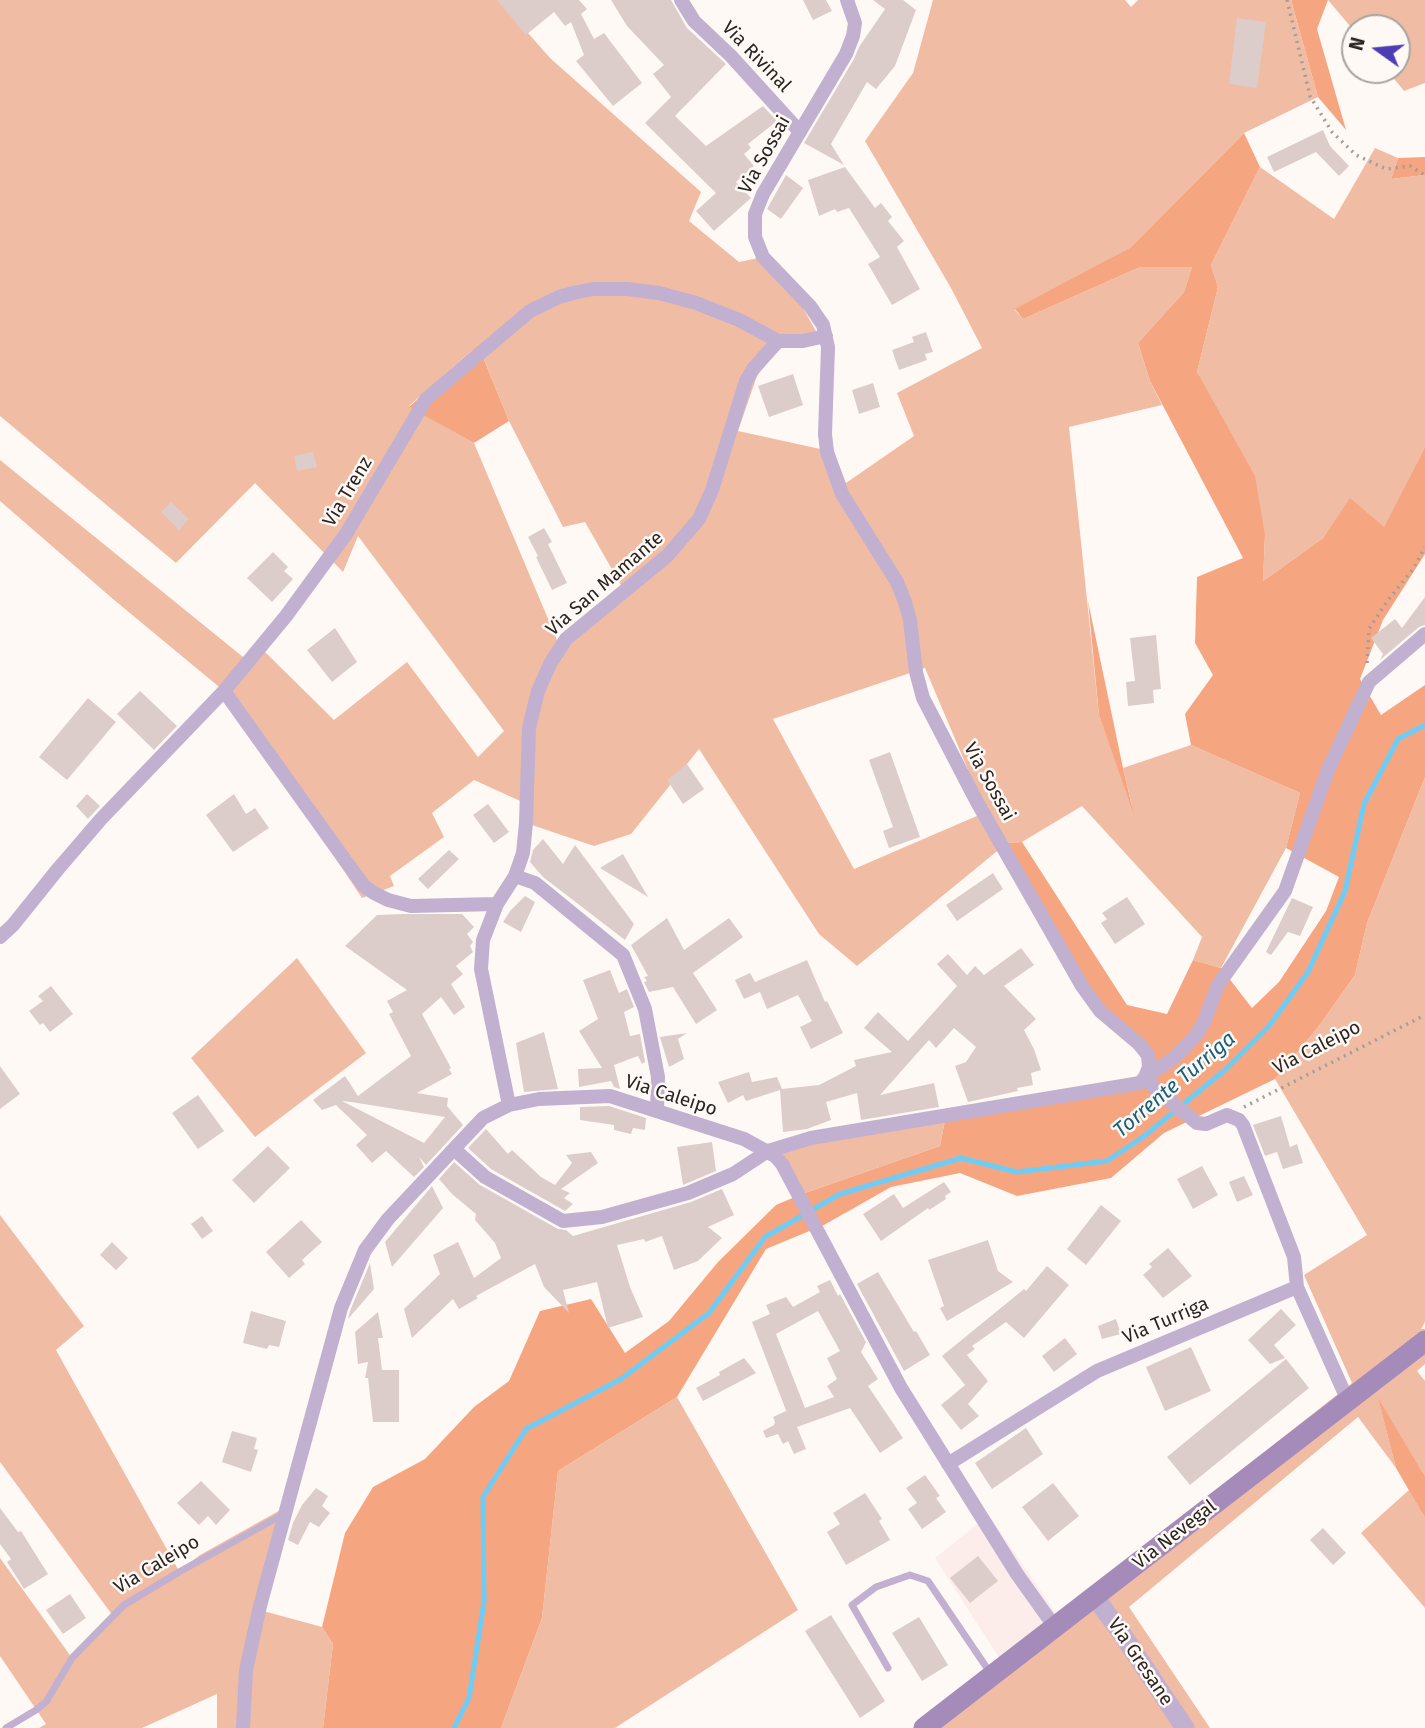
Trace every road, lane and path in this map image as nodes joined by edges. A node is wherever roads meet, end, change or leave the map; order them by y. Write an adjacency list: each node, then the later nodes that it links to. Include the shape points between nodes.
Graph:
1 (847, 0): 4 (street, Via Sossai, via 855,23 853,36)
2 (1287, 0): 5 (path, via 1310,96 1332,132 1356,155 1386,169 1410,166)
3 (687, 2): 4 (street, Via Rivinal, via 694,21)
4 (800, 132): 6 (street, Via Sossai, via 757,205 755,237 763,257 817,316)
5 (1425, 175)
6 (827, 336): 7 (street, Via Trenz); 16 (street, Via Sossai, via 827,452 842,494 905,602 923,698 1082,986 1100,1011 1148,1055)
7 (778, 341): 11 (street, Via Trenz, via 716,310 643,290 593,289 559,297 530,311 426,399 346,534); 12 (street, Via San Mamante, via 746,382 699,519 667,556 566,639 550,664 529,728 526,823)
8 (1425, 547): 10 (path, via 1369,629)
9 (1425, 634): 10 (street)
10 (1369, 682): 16 (street, via 1328,770 1285,891 1218,985 1197,1034 1174,1058)
11 (224, 691): 13 (street, via 365,886 388,900 411,906); 14 (street, Via Trenz, via 101,819)
12 (515, 876): 13 (street, Via San Mamante); 18 (street, via 535,883 624,956 645,1009 658,1077)
13 (497, 904): 17 (street, Via San Mamante, via 483,940 481,969)
14 (0, 937)
15 (1425, 1015): 19 (path, Via Caleipo)
16 (1145, 1077): 19 (street, via 1189,1119 1202,1124); 21 (street, via 1129,1087 811,1138)
17 (509, 1105): 18 (street, Via Caleipo, via 610,1096); 20 (street, Via Caleipo, via 483,1118)
18 (657, 1110): 21 (street, Via Caleipo)
19 (1227, 1115): 22 (street, via 1243,1125 1294,1257)
20 (454, 1149): 21 (street, via 485,1177 563,1221 602,1217 688,1193 733,1174); 26 (street, Via Caleipo, via 365,1250 341,1308)
21 (768, 1151): 25 (street, via 782,1164 901,1388)
22 (1297, 1287): 24 (street); 25 (street, Via Turriga, via 1097,1371)
23 (1425, 1341): 24 (main road, Via Nevegal)
24 (1348, 1401): 27 (main road, Via Nevegal)
25 (948, 1464): 28 (street)
26 (286, 1513): 31 (lane, Via Caleipo, via 124,1605 72,1658 46,1702); 32 (street, Via Caleipo, via 246,1670)
27 (1095, 1597): 28 (main road, Via Nevegal); 34 (street, Via Gresane)
28 (1054, 1626): 30 (main road, Via Nevegal)
29 (888, 1668): 30 (lane, via 852,1605 876,1587 910,1575 928,1581)
30 (991, 1675): 33 (main road, Via Nevegal)
31 (6, 1728)
32 (243, 1728)
33 (924, 1728)
34 (1185, 1728)

